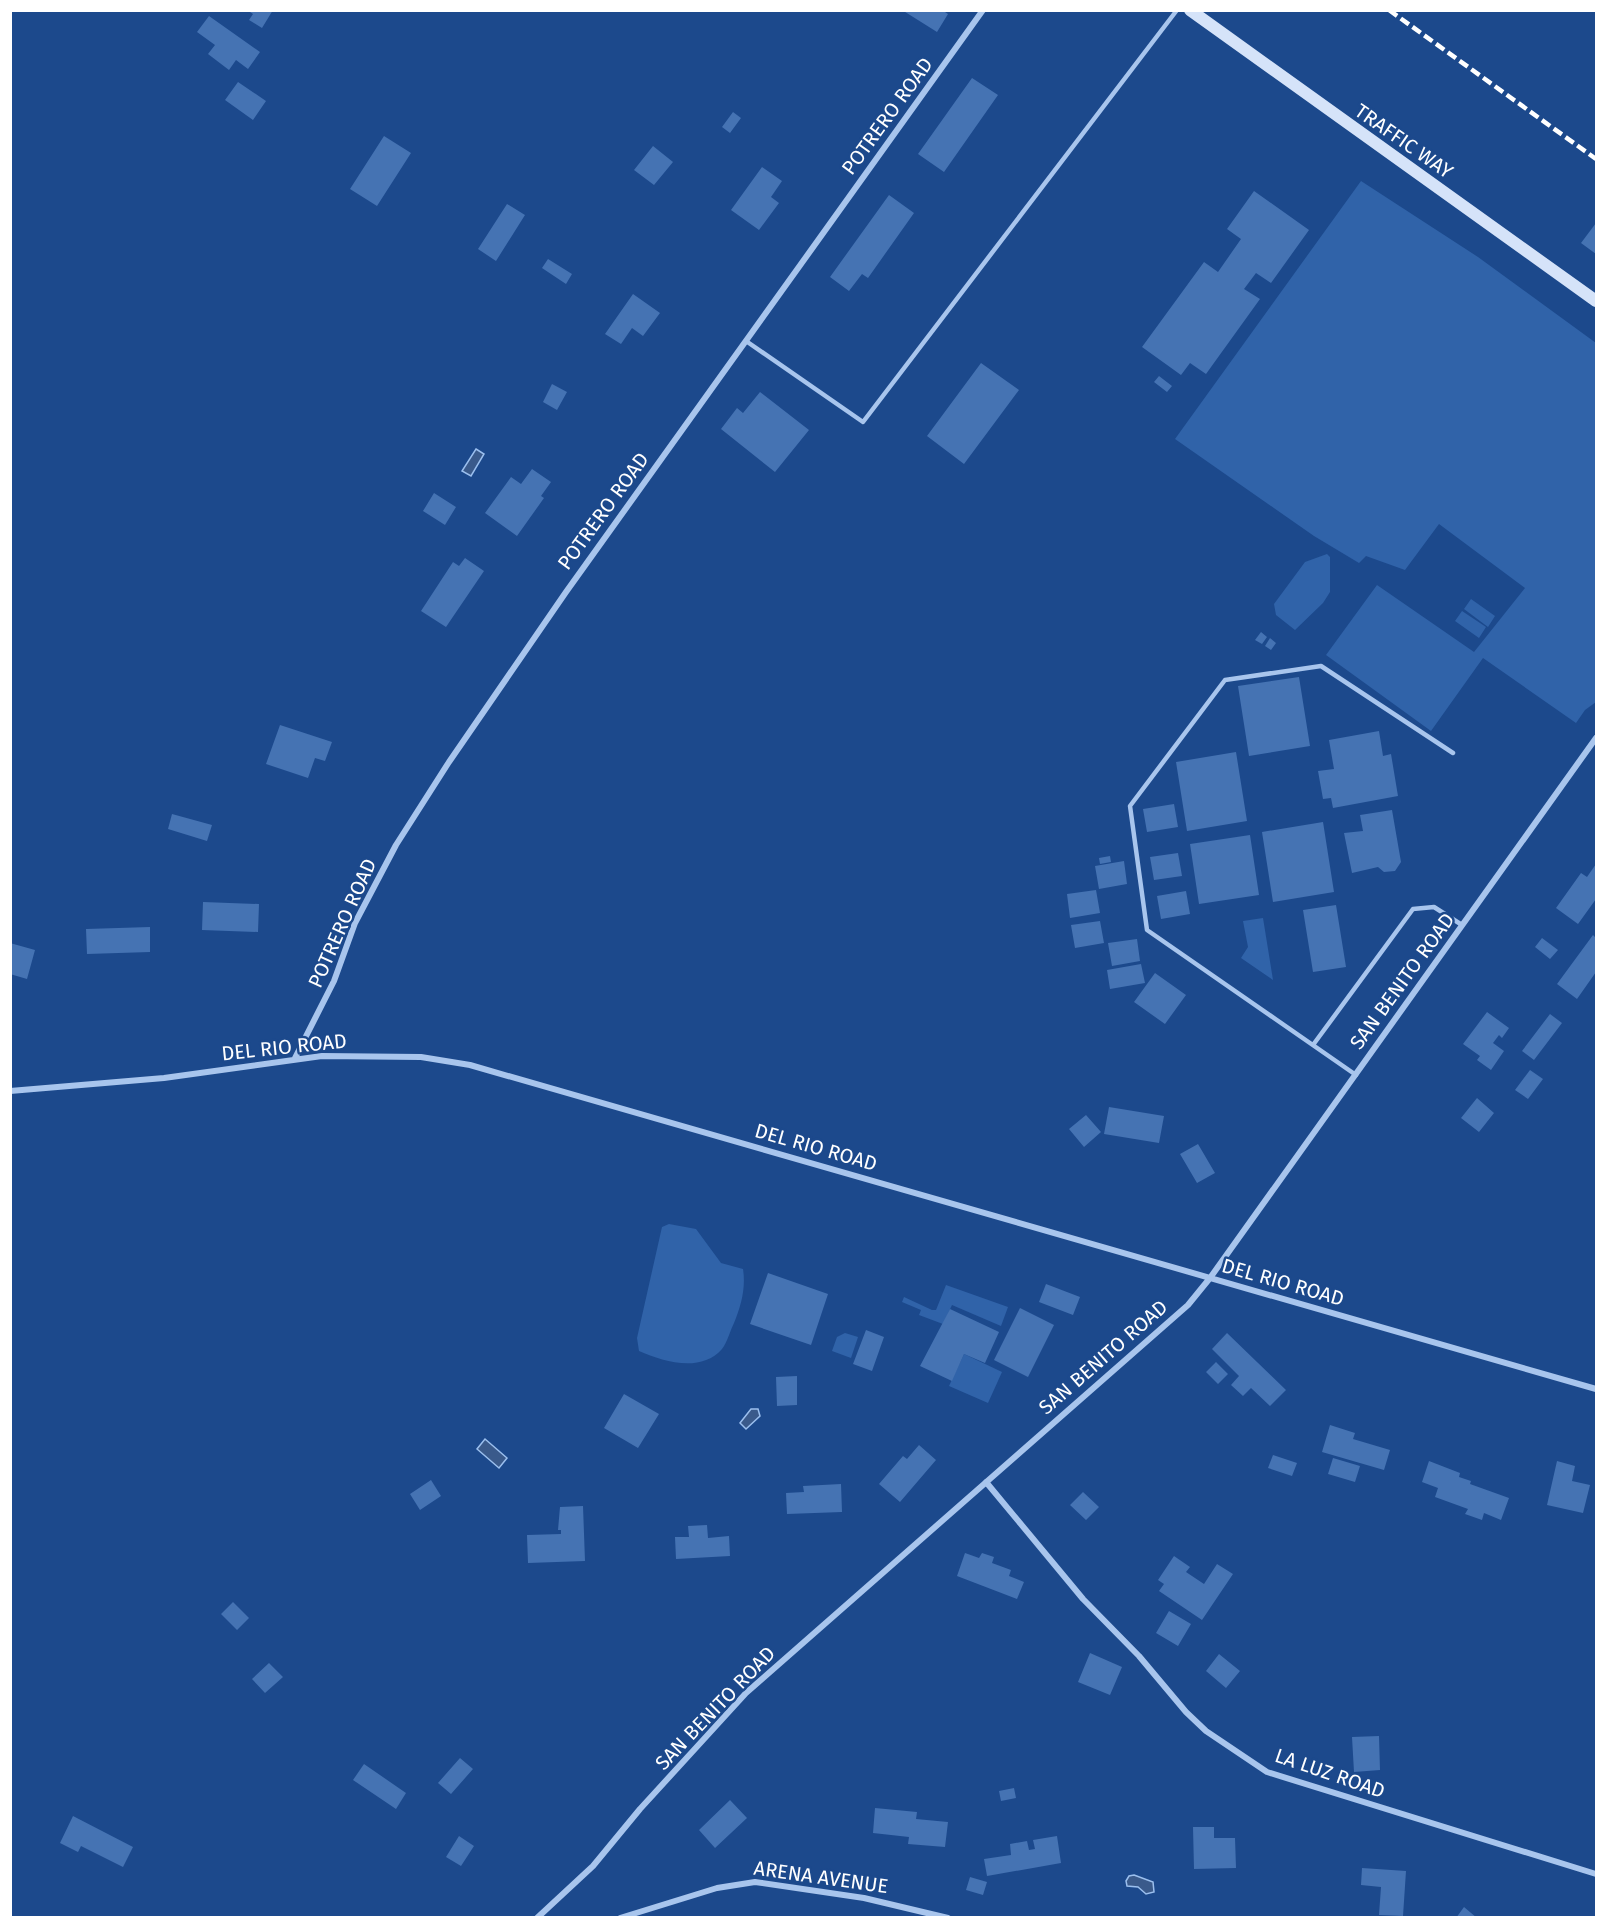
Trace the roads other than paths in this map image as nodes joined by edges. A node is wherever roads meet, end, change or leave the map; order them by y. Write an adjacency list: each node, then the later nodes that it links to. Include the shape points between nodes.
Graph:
1 (983, 10): 5 (street, POTRERO ROAD)
2 (1177, 10): 5 (lane, via 862,423)
3 (1190, 10): 4 (street, TRAFFIC WAY)
4 (1596, 301)
5 (746, 341): 10 (street, POTRERO ROAD, via 566,592 396,845 355,923 334,981)
6 (1596, 738): 8 (street, SAN BENITO ROAD)
7 (1453, 753): 9 (lane, via 1321,666 1225,680 1130,806 1147,930)
8 (1462, 926): 9 (lane, via 1434,907 1413,909); 11 (street, SAN BENITO ROAD)
9 (1313, 1045): 11 (lane)
10 (296, 1058): 12 (street, DEL RIO ROAD, via 164,1078); 13 (street, DEL RIO ROAD, via 421,1057 470,1065)
11 (1356, 1075): 13 (street, SAN BENITO ROAD)
12 (10, 1091)
13 (1210, 1278): 14 (street, DEL RIO ROAD); 15 (street, SAN BENITO ROAD, via 1188,1305)
14 (1596, 1389)
15 (986, 1482): 16 (street, LA LUZ ROAD, via 1083,1599 1186,1712 1206,1731 1268,1772); 17 (street, SAN BENITO ROAD, via 746,1693 593,1866)
16 (1596, 1874)
17 (537, 1917)
18 (620, 1917): 19 (street, ARENA AVENUE, via 717,1888 755,1882 864,1898)
19 (948, 1917)

